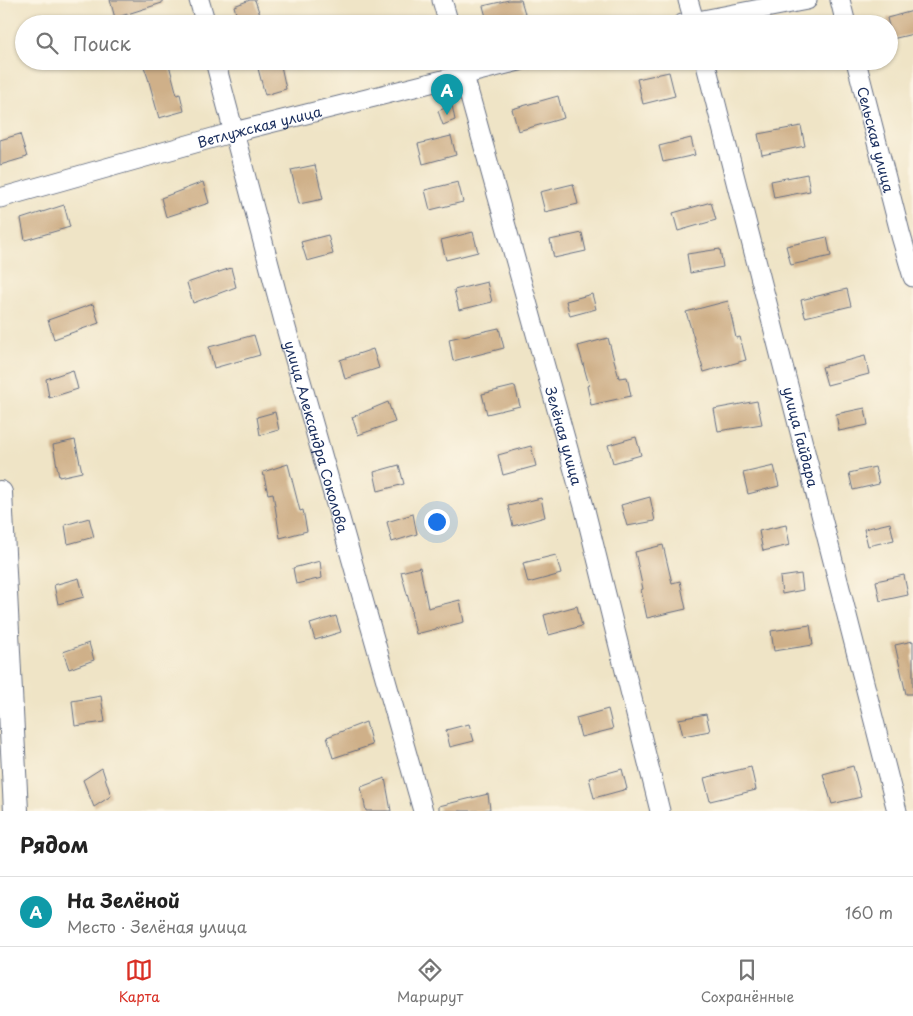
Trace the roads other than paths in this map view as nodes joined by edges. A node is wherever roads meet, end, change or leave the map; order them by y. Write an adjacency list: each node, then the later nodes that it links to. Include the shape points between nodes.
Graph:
1 (199, 0): 6 (street)
2 (442, 0): 7 (street)
3 (688, 0): 8 (street)
4 (807, 0): 9 (street)
5 (840, 0): 10 (street)
6 (203, 15)
7 (446, 15)
8 (689, 15)
9 (731, 15)
10 (844, 15)
11 (217, 70): 16 (street, улица Александра Соколова)
12 (455, 70): 16 (street, Ветлужская улица)
13 (463, 70): 22 (street, Зелёная улица, via 585,510)
14 (706, 70): 23 (street, улица Гайдара)
15 (858, 70): 18 (street, Сельская улица)
16 (234, 132): 17 (street, Ветлужская улица); 21 (street, улица Александра Соколова, via 289,339)
17 (0, 198)
18 (913, 277)
19 (0, 493): 20 (street)
20 (16, 811)
21 (423, 811)
22 (660, 811)
23 (897, 811)

